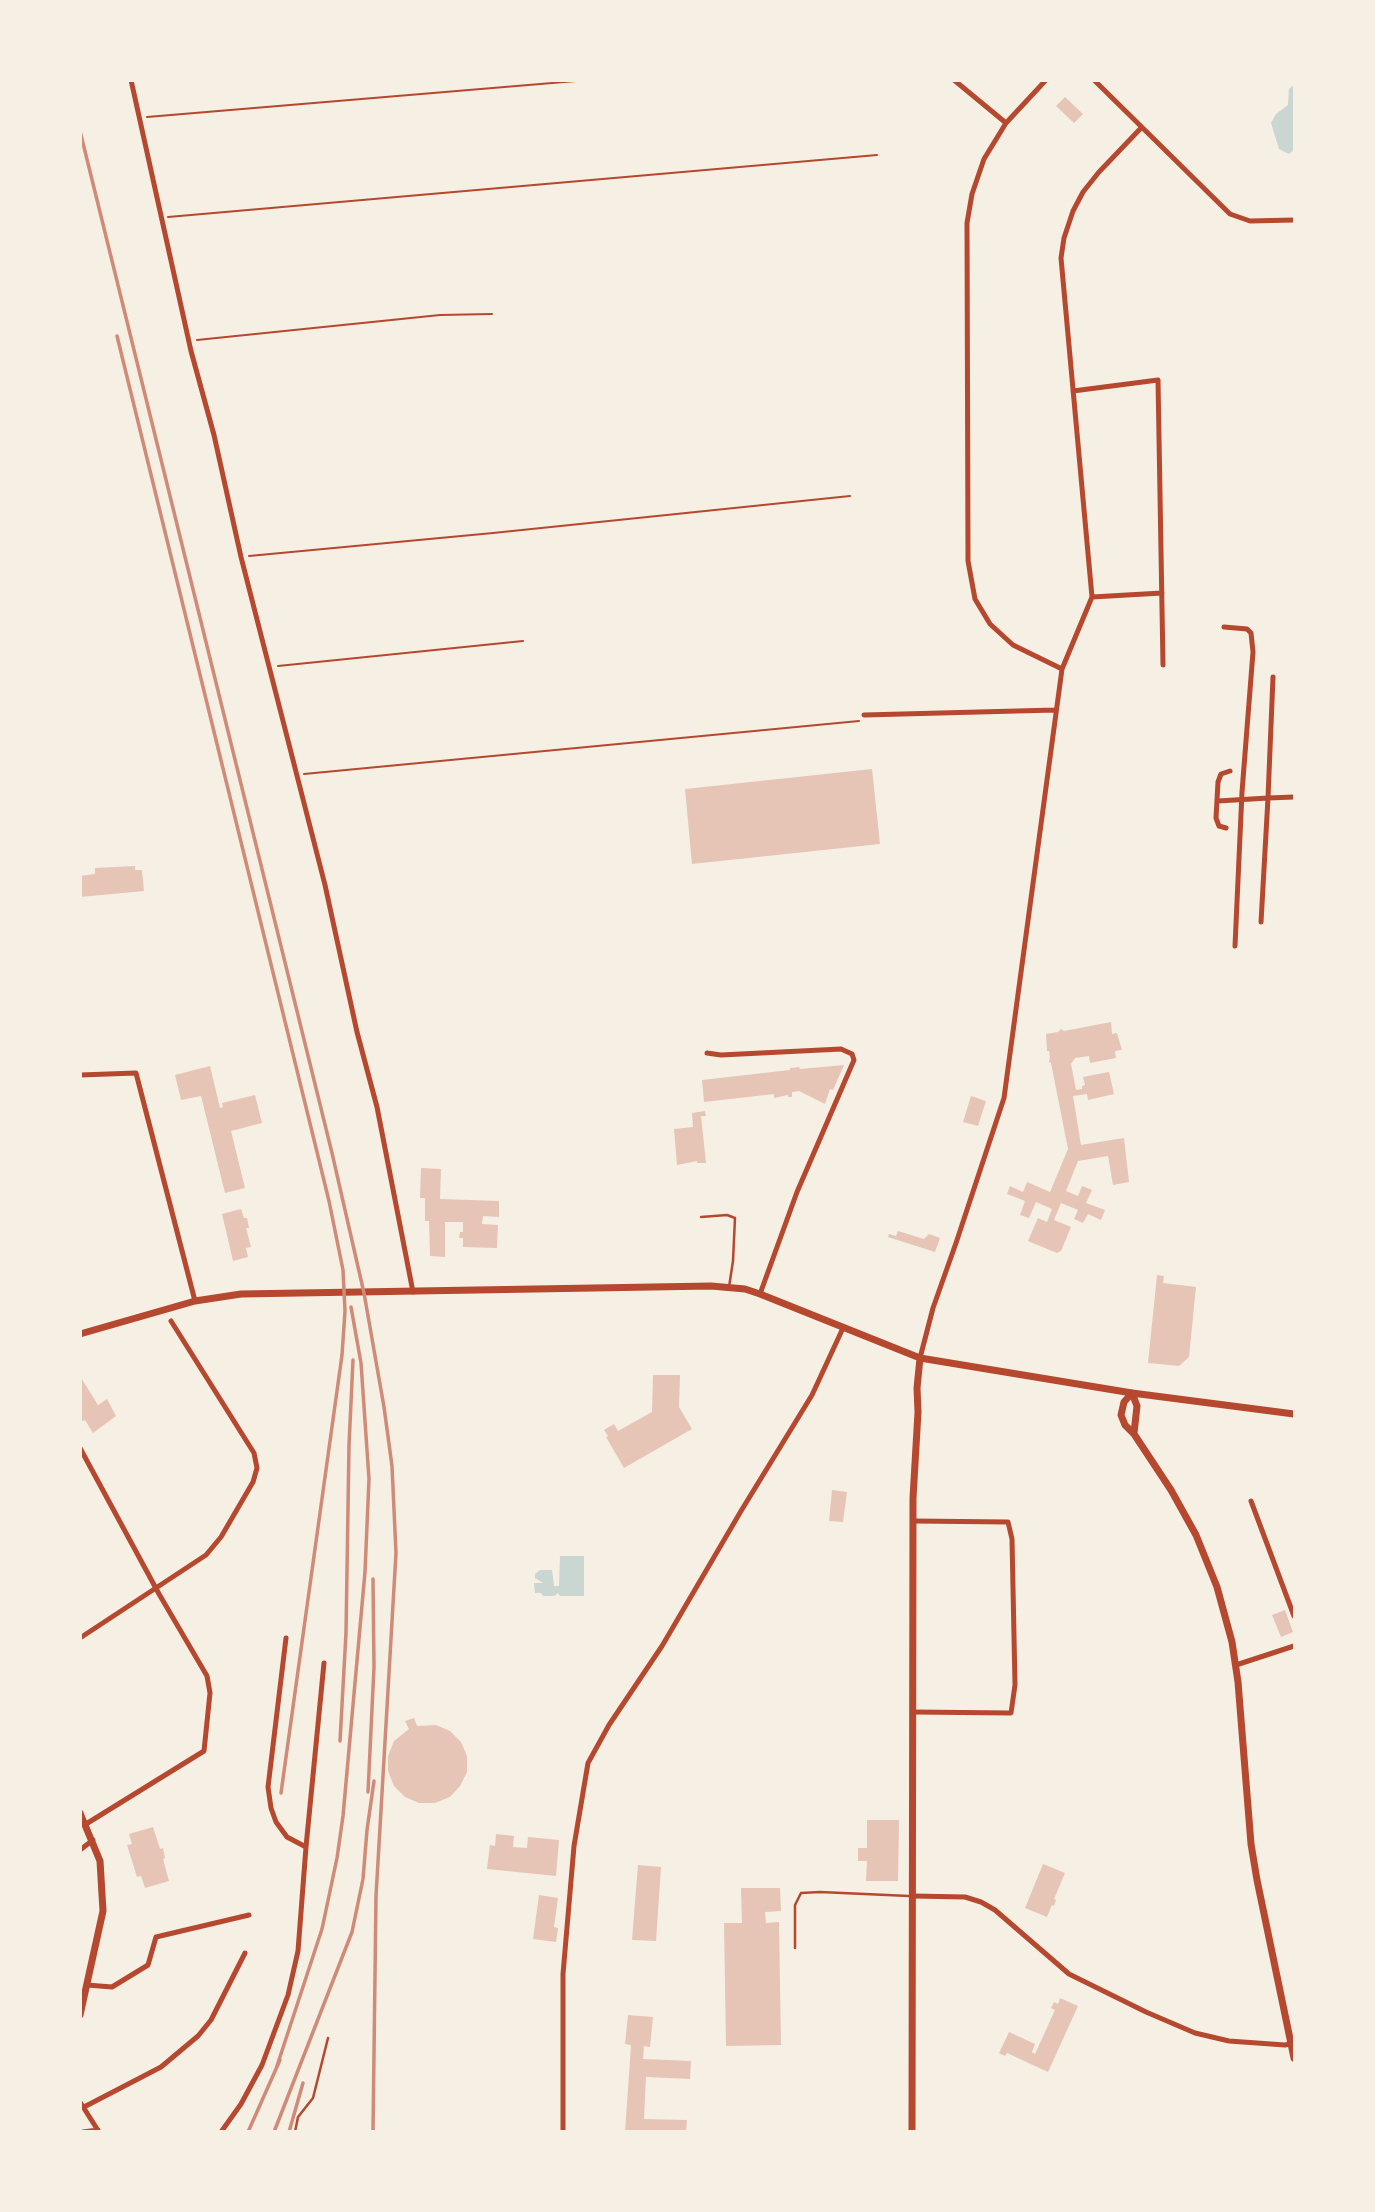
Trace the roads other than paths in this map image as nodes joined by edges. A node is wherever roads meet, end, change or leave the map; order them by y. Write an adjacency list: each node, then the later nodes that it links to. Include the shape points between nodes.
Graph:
1 (131, 80): 29 (street, via 189,341 377,1107)
2 (954, 80): 5 (street)
3 (1046, 80): 5 (street)
4 (1094, 80): 6 (street)
5 (1006, 123): 13 (street, via 984,159 967,223 968,561 975,598 990,624 1013,645)
6 (1141, 128): 7 (street, via 1236,217); 8 (street, via 1083,192 1064,237 1061,258)
7 (1294, 220)
8 (1073, 391): 9 (street, via 1158,380); 10 (street)
9 (1162, 593): 10 (street); 12 (street)
10 (1091, 597): 13 (street)
11 (1224, 627): 20 (street, via 1247,629 1253,652)
12 (1163, 665)
13 (1062, 669): 15 (street)
14 (1273, 677): 19 (street)
15 (1055, 710): 16 (street); 35 (street, via 1004,1098)
16 (864, 715)
17 (1230, 771): 21 (street, via 1221,774)
18 (1294, 797): 19 (street)
19 (1268, 798): 20 (street); 23 (street)
20 (1242, 799): 21 (street); 24 (street)
21 (1218, 801): 22 (street, via 1216,818 1219,826)
22 (1226, 828)
23 (1261, 922)
24 (1235, 946)
25 (707, 1053): 30 (street, via 841,1049 854,1060)
26 (80, 1074): 31 (street, via 136,1073)
27 (701, 1217): 28 (lane, via 735,1218)
28 (729, 1287): 29 (street); 30 (street)
29 (413, 1292): 31 (street, via 242,1294)
30 (760, 1293): 33 (street)
31 (195, 1301): 34 (street)
32 (171, 1321): 42 (street, via 254,1453 257,1468 221,1537 206,1555)
33 (843, 1328): 35 (street); 69 (street, via 812,1395 588,1763 574,1846 563,1974)
34 (80, 1334)
35 (920, 1358): 36 (street); 41 (street)
36 (1132, 1393): 37 (street); 38 (street, via 1137,1406); 38 (street, via 1121,1415)
37 (1294, 1413)
38 (1134, 1434): 48 (street, via 1201,1547 1217,1587)
39 (80, 1448): 42 (street)
40 (1251, 1501): 43 (street)
41 (914, 1521): 49 (street); 49 (street, via 1009,1522 1015,1685 1011,1713)
42 (156, 1589): 44 (street); 51 (street, via 207,1676 210,1693 204,1751)
43 (1294, 1616)
44 (80, 1638)
45 (286, 1638): 53 (street, via 268,1787 276,1822 287,1836)
46 (1294, 1646): 48 (street)
47 (324, 1663): 53 (street)
48 (1236, 1665): 62 (street, via 1251,1844)
49 (913, 1712): 55 (street)
50 (80, 1813): 51 (street)
51 (86, 1824): 52 (street)
52 (93, 1840): 54 (street); 59 (street, via 101,1869 103,1911)
53 (306, 1847): 67 (street, via 298,1951 288,1995 262,2065)
54 (80, 1850)
55 (913, 1896): 57 (lane, via 801,1893 795,1905); 62 (street, via 965,1897 981,1902 1069,1973 1195,2033 1228,2041); 70 (street)
56 (249, 1914): 59 (street, via 156,1937 148,1965 112,1987)
57 (795, 1948)
58 (244, 1953): 64 (street, via 211,2020 198,2036 161,2067)
59 (88, 1985): 60 (street)
60 (80, 2015)
61 (328, 2038): 68 (lane, via 313,2098 298,2117)
62 (1293, 2043): 63 (street)
63 (1294, 2058)
64 (82, 2104): 65 (street)
65 (99, 2131): 66 (street)
66 (83, 2132)
67 (221, 2132)
68 (295, 2132)
69 (563, 2132)
70 (912, 2132)

